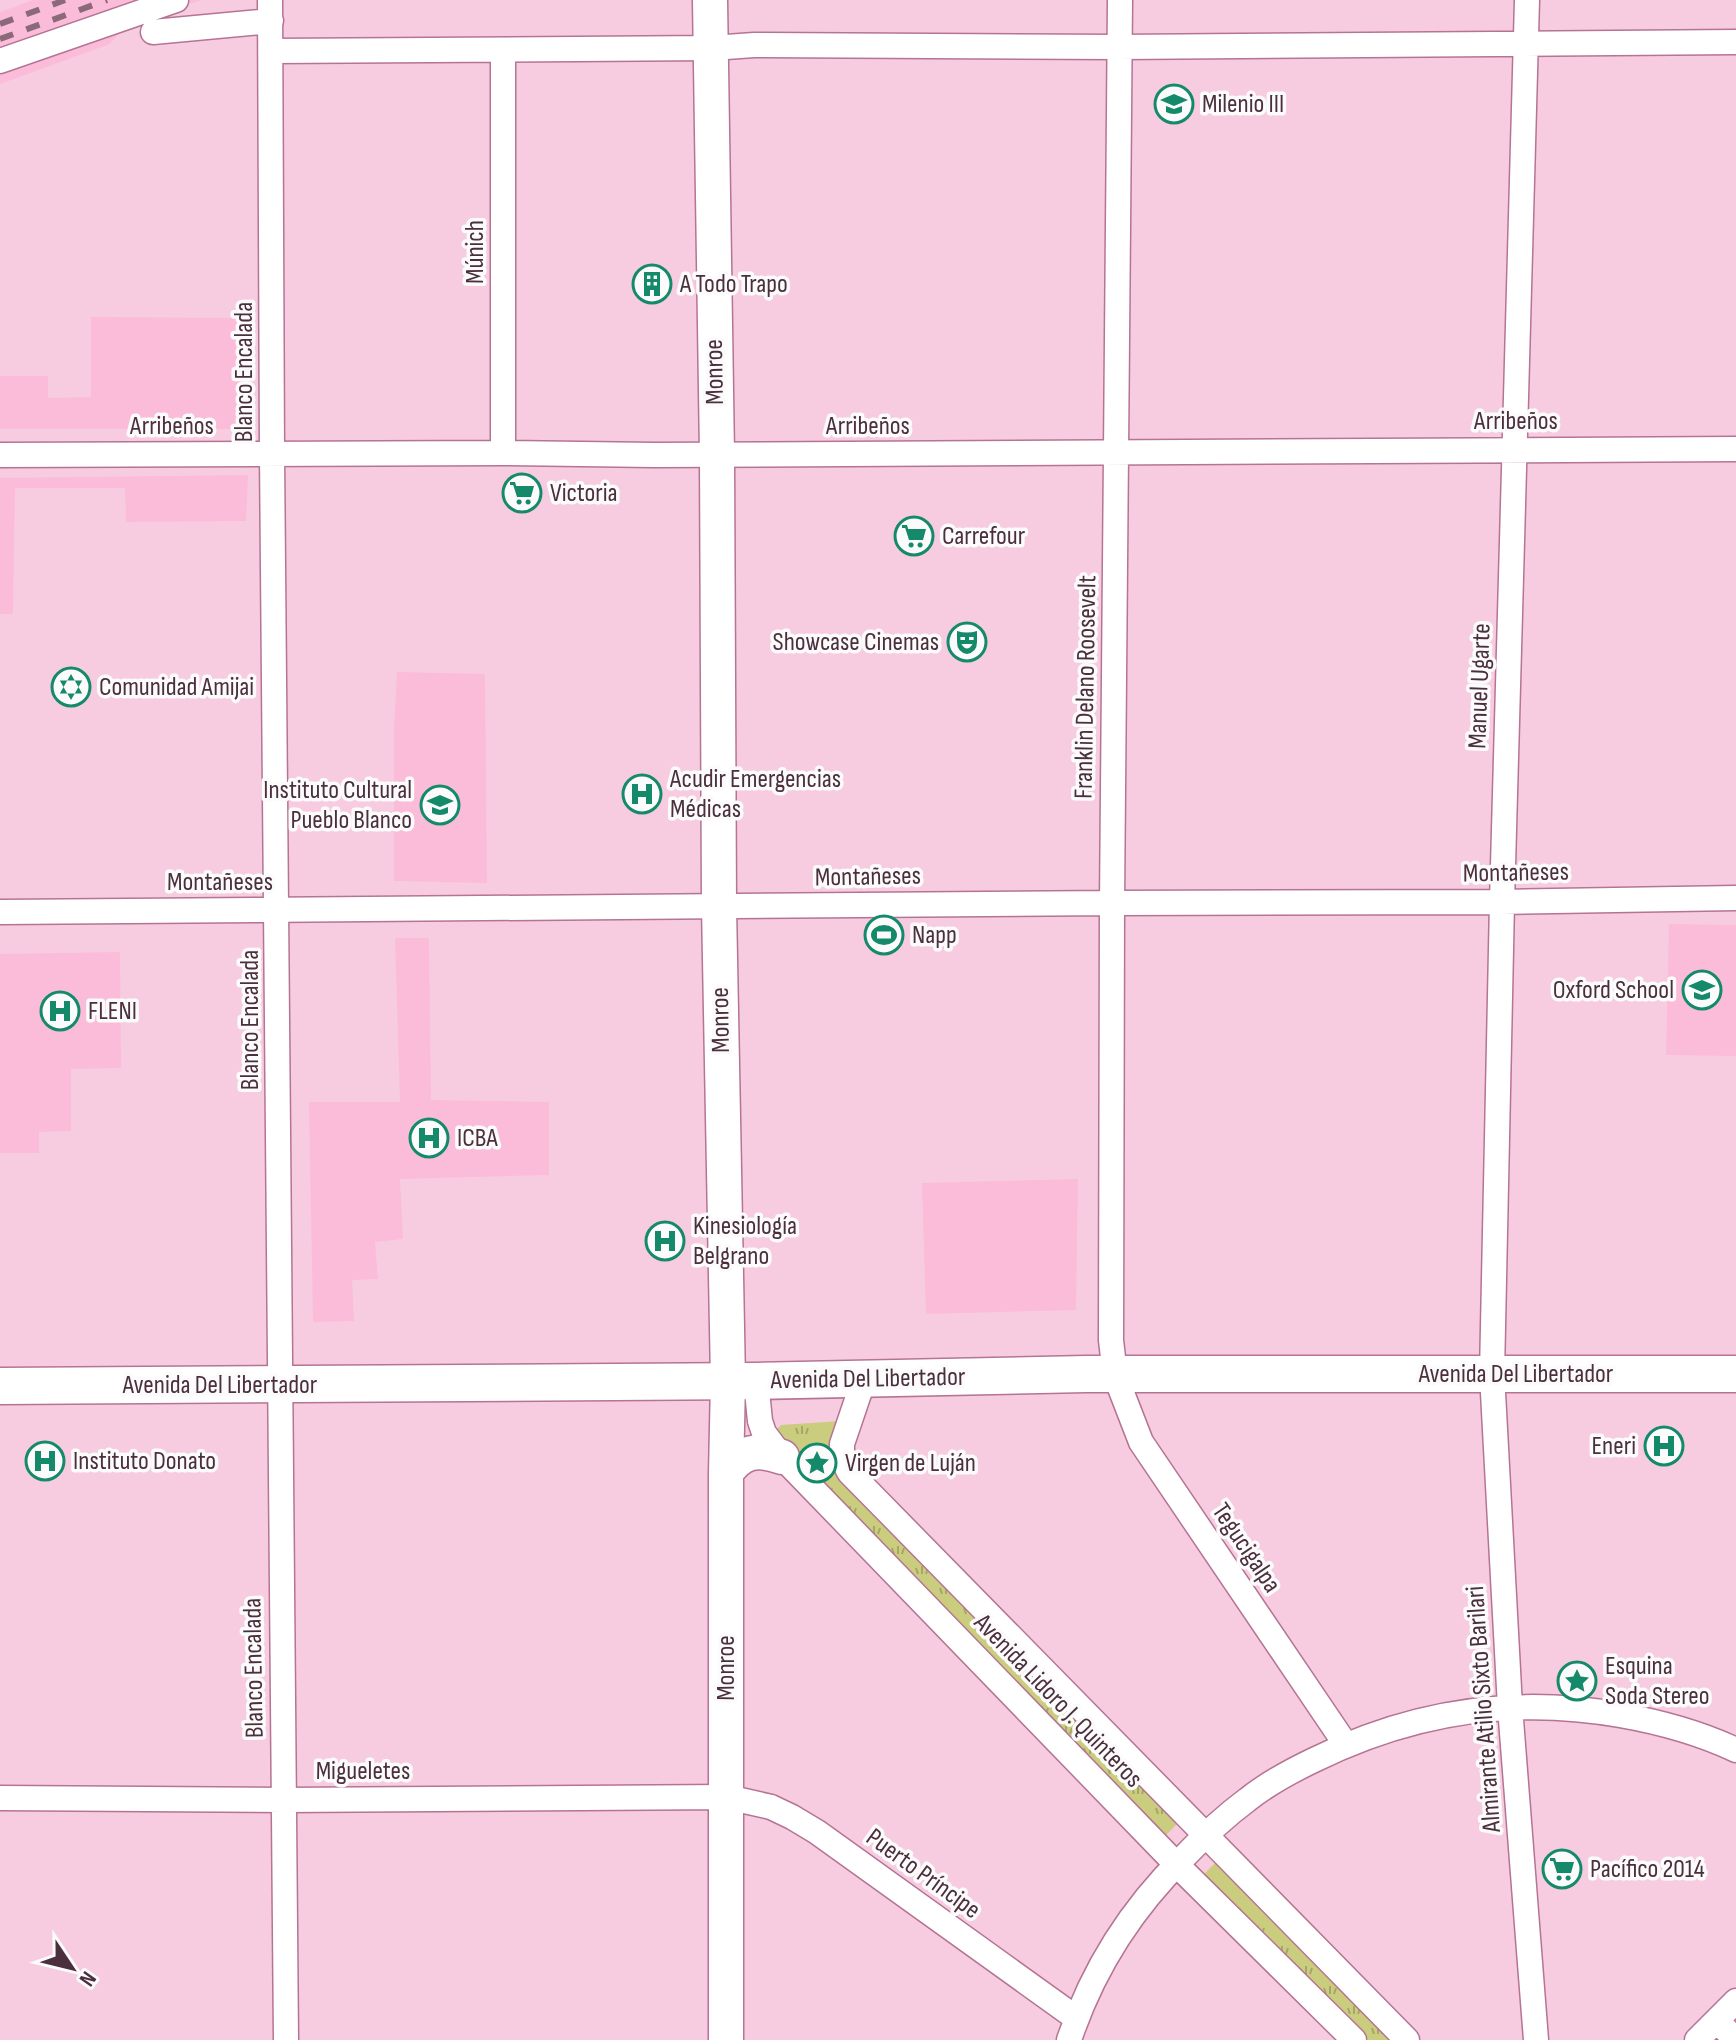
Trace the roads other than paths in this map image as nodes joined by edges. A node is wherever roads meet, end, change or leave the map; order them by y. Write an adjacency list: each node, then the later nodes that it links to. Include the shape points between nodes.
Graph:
1 (176, 0): 13 (street)
2 (710, 0): 10 (main road, Monroe)
3 (1120, 0): 9 (street, Franklin Delano Roosevelt)
4 (1527, 0): 8 (street, Manuel Ugarte)
5 (271, 10): 6 (street); 12 (street, Blanco Encalada)
6 (153, 32)
7 (1736, 42): 8 (street)
8 (1526, 43): 9 (street); 14 (street, Manuel Ugarte)
9 (1119, 47): 10 (street); 16 (street, Franklin Delano Roosevelt)
10 (712, 48): 11 (street); 20 (main road, Monroe)
11 (503, 50): 12 (street); 17 (street, Múnich)
12 (272, 51): 18 (street, Blanco Encalada)
13 (0, 61)
14 (1515, 449): 15 (street, Arribeños); 16 (street, Arribeños); 22 (street, Manuel Ugarte)
15 (1736, 449)
16 (1116, 452): 20 (street, Arribeños); 23 (street, Franklin Delano Roosevelt)
17 (503, 453): 18 (street, Arribeños); 20 (street, Arribeños)
18 (272, 454): 19 (street, Arribeños); 25 (street, Blanco Encalada)
19 (0, 455)
20 (717, 455): 24 (main road, Monroe)
21 (1736, 898): 22 (street, Montañeses)
22 (1502, 902): 23 (street, Montañeses); 27 (street, Manuel Ugarte)
23 (1112, 903): 24 (street, Montañeses); 29 (street, Franklin Delano Roosevelt)
24 (719, 906): 25 (street, Montañeses); 31 (main road, Monroe)
25 (277, 910): 26 (street, Montañeses); 32 (street, Blanco Encalada)
26 (0, 912)
27 (1492, 1374): 28 (main road, Avenida Del Libertador); 29 (main road, Avenida Del Libertador); 36 (street, Almirante Atilio Sixto Barilari)
28 (1736, 1374)
29 (1115, 1375): 30 (main road, Avenida Del Libertador); 37 (street, Tegucigalpa, via 1141,1442)
30 (864, 1379): 31 (main road, Avenida Del Libertador); 42 (street, Avenida Lidoro J. Quinteros, via 842,1444 849,1472)
31 (742, 1381): 32 (main road, Avenida Del Libertador); 34 (street, Avenida Lidoro J. Quinteros, via 764,1433); 35 (main road, Monroe)
32 (281, 1384): 33 (main road, Avenida Del Libertador); 41 (street, Blanco Encalada)
33 (0, 1386)
34 (782, 1457): 35 (main road, via 754,1452 732,1463); 43 (street, Avenida Lidoro J. Quinteros)
35 (726, 1473): 39 (main road, Monroe)
36 (1510, 1707): 37 (street, via 1420,1720); 38 (street, via 1594,1710 1694,1733); 51 (street, Almirante Atilio Sixto Barilari)
37 (1346, 1745): 42 (street, via 1287,1773)
38 (1736, 1750)
39 (727, 1797): 41 (street, Migueletes); 46 (street, Puerto Príncipe, via 771,1807 817,1832); 48 (main road, Monroe)
40 (0, 1798): 41 (street, Migueletes)
41 (284, 1800): 47 (street, Blanco Encalada)
42 (1205, 1835): 43 (street); 50 (street, Avenida Lidoro J. Quinteros)
43 (1176, 1864): 46 (street, via 1147,1895 1107,1955); 49 (street, Avenida Lidoro J. Quinteros)
44 (1736, 2001): 45 (street)
45 (1717, 2021): 52 (street); 53 (street)
46 (1073, 2029)
47 (286, 2040)
48 (726, 2040)
49 (1354, 2040)
50 (1407, 2040)
51 (1536, 2040)
52 (1697, 2040)
53 (1736, 2040)

